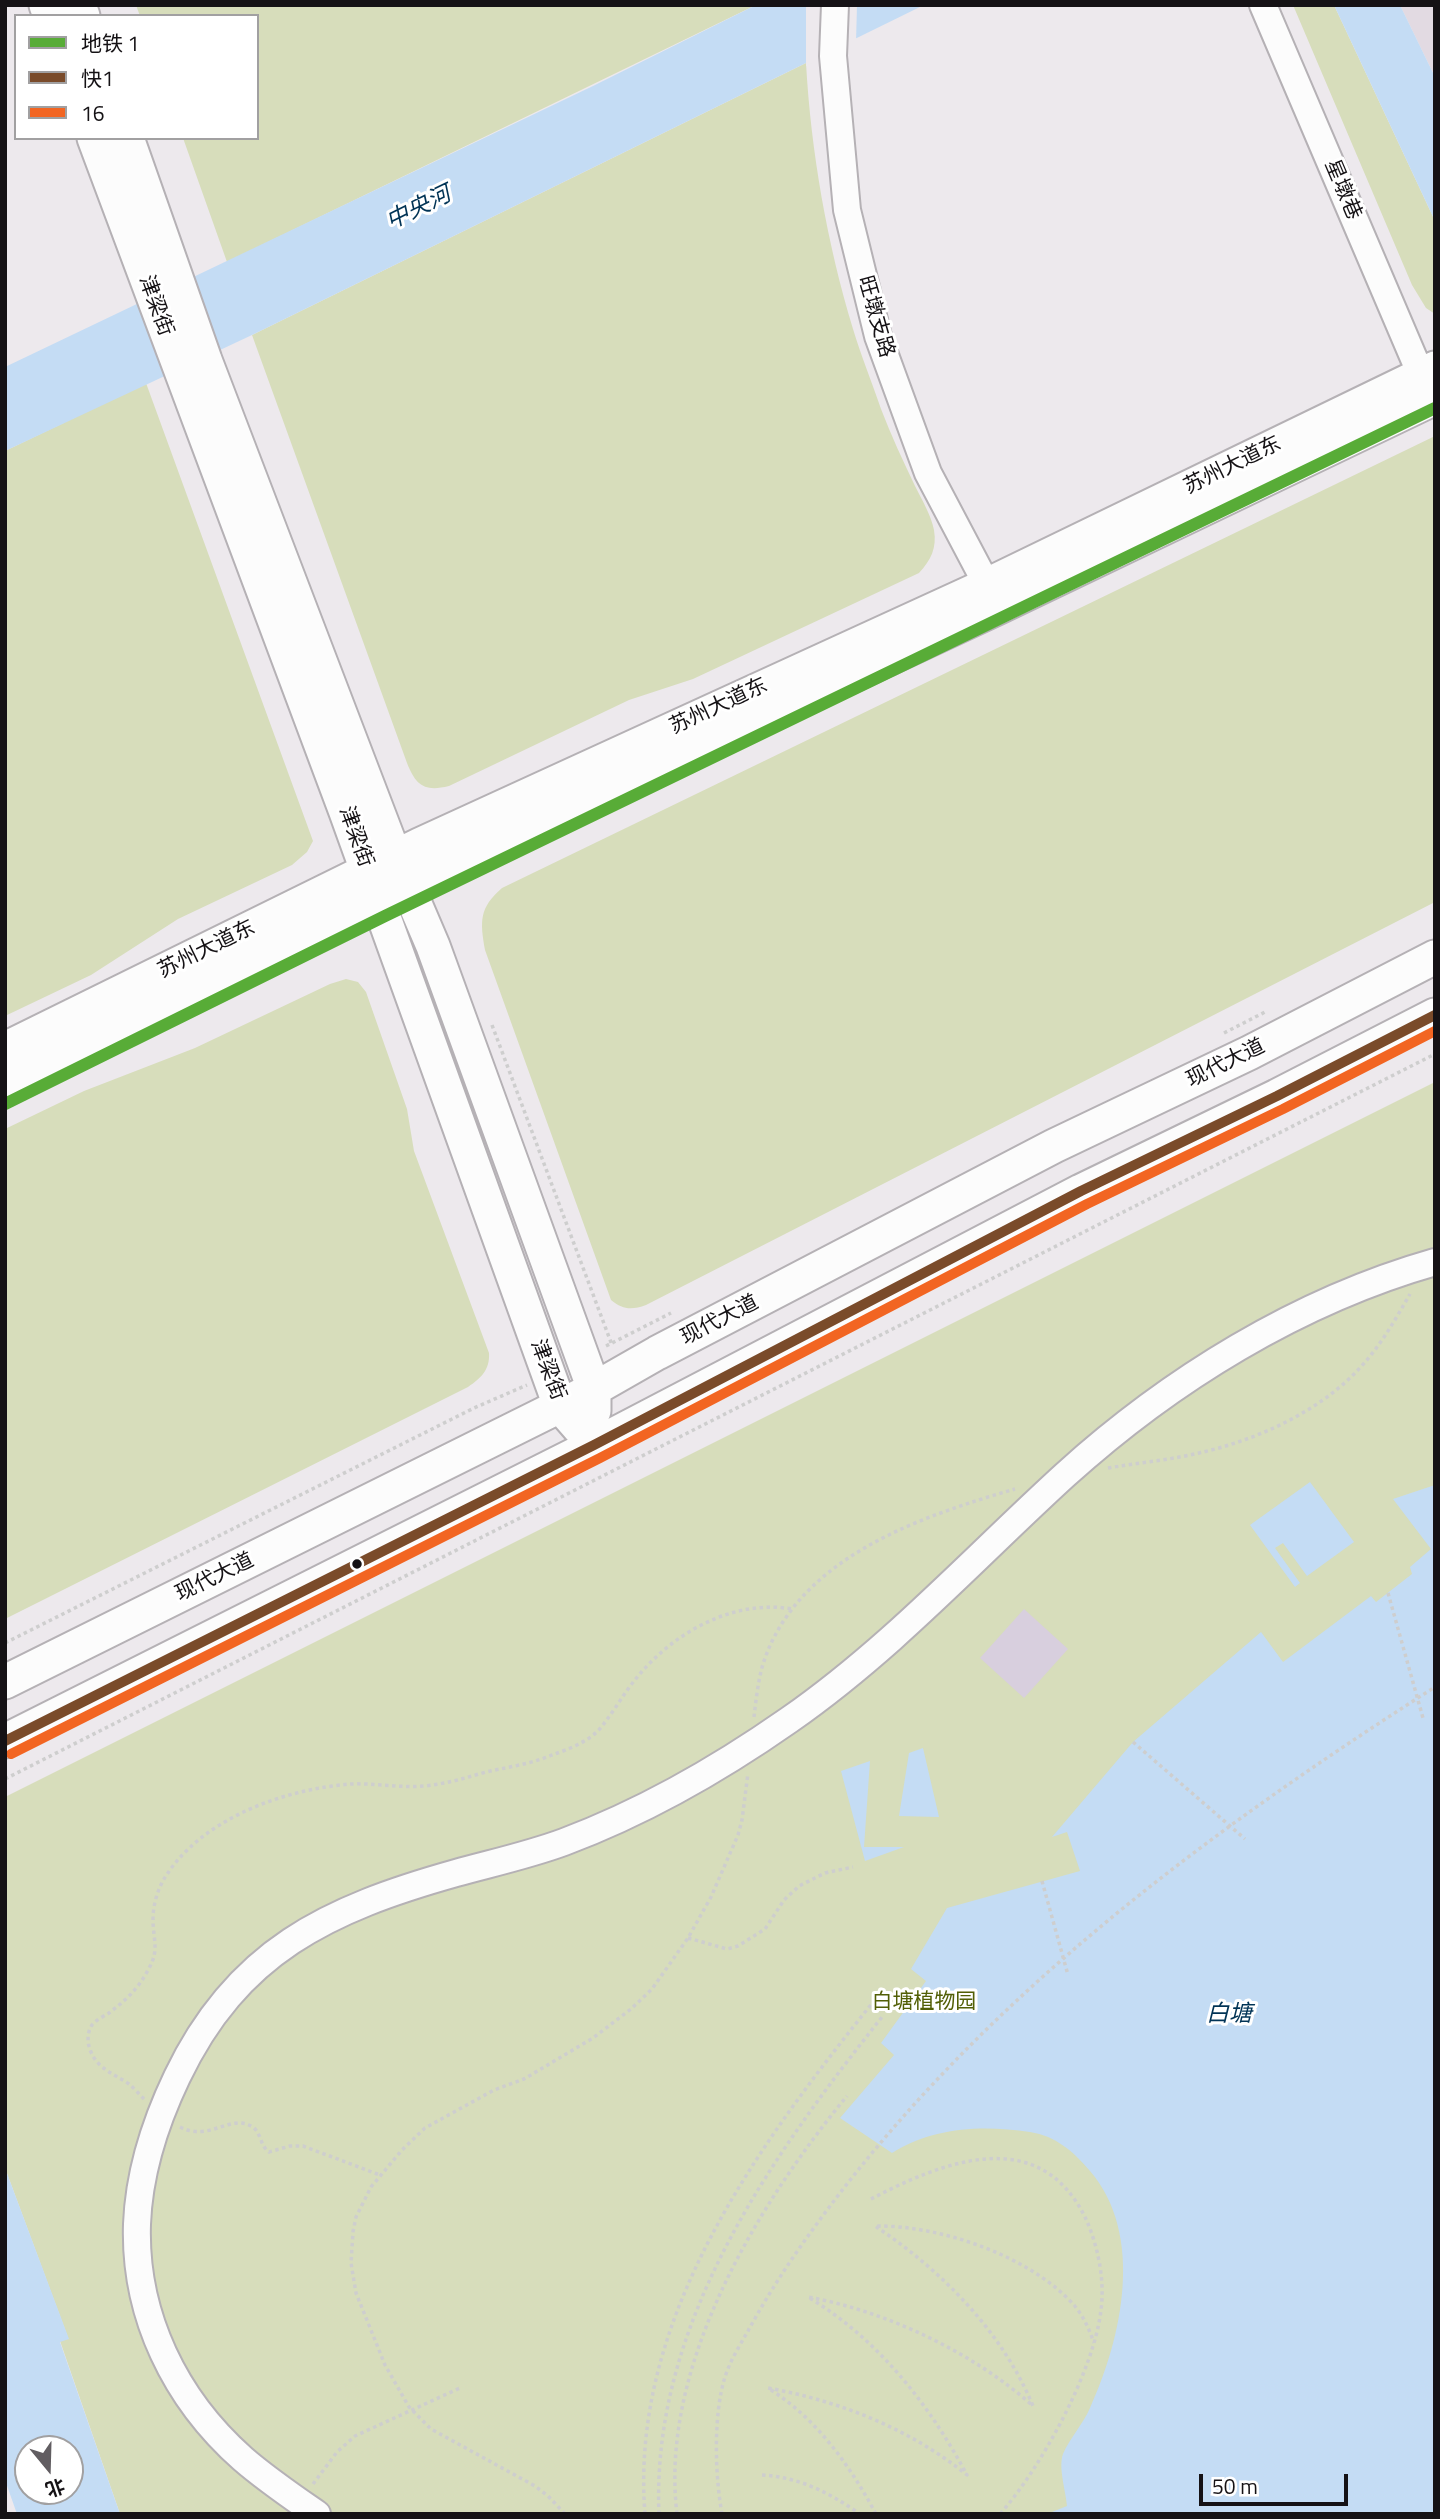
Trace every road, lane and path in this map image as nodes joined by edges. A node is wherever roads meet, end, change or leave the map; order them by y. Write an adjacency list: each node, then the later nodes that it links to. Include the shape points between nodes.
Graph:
1 (835, 5): 7 (street, 旺墩支路, via 833,56 847,210 877,336 928,473)
2 (1263, 5): 6 (street, 星墩巷)
3 (95, 140): 5 (main road, 津梁街)
4 (128, 140): 5 (main road, 津梁街)
5 (164, 286): 8 (main road, 津梁街)
6 (1430, 380): 7 (main road, 苏州大道东)
7 (993, 596): 8 (main road, 苏州大道东)
8 (387, 877): 13 (main road, 苏州大道东); 15 (main road, 苏州大道东); 18 (main road, 津梁街, via 433,946); 19 (main road, 津梁街)
9 (1435, 957): 20 (main road, 现代大道, via 1055,1146)
10 (1274, 1008): 12 (path)
11 (1435, 1015): 22 (main road, via 1081,1191)
12 (1213, 1039)
13 (5, 1049)
14 (1435, 1054): 34 (path)
15 (5, 1084)
16 (1435, 1262): 23 (path, via 1365,1363 1317,1404 1220,1448); 33 (street, via 1310,1309 1179,1386 1066,1474 867,1660)
17 (682, 1308): 18 (path)
18 (582, 1359): 20 (main road, 津梁街)
19 (548, 1375): 21 (main road, 津梁街); 26 (path)
20 (594, 1389): 21 (main road, 现代大道); 22 (main road, 津梁街)
21 (560, 1406): 22 (main road, 津梁街); 27 (main road, 现代大道)
22 (594, 1445): 31 (main road)
23 (1103, 1469)
24 (1020, 1487): 33 (path, via 899,1530 830,1572 792,1609 770,1650 760,1679)
25 (1388, 1593): 29 (path)
26 (5, 1643)
27 (5, 1682)
28 (1435, 1687): 29 (path)
29 (1417, 1698): 30 (path); 35 (path)
30 (1423, 1718)
31 (5, 1741)
32 (1133, 1742): 35 (path)
33 (751, 1745): 39 (path, via 738,1835); 50 (street, via 662,1798 584,1835 405,1889 311,1929 250,1972 197,2039 163,2109 143,2171 137,2240 144,2300 162,2351 192,2404 240,2456)
34 (5, 1779)
35 (1229, 1826): 36 (path); 40 (path)
36 (1245, 1839)
37 (853, 1867): 39 (path, via 825,1873 799,1886 765,1928 738,1946 727,1949)
38 (1042, 1881): 40 (path)
39 (688, 1938): 48 (path, via 652,1989 605,2030 524,2079 425,2128 370,2187 353,2232 351,2263 356,2293 392,2379)
40 (1063, 1957): 41 (path); 55 (path, via 967,2049 870,2156 778,2280 725,2376 717,2449)
41 (1068, 1975)
42 (878, 1996): 52 (path, via 764,2148 722,2216 691,2280 653,2392 642,2486)
43 (882, 2017): 53 (path, via 796,2130 711,2277 669,2398 659,2463)
44 (847, 2096): 54 (path, via 769,2204 710,2319 680,2428)
45 (871, 2199): 46 (path, via 931,2171 979,2159 1017,2160 1047,2172 1077,2203 1096,2249 1102,2294)
46 (1094, 2343): 57 (path, via 1074,2305 1008,2259 944,2235 875,2226 922,2261 971,2309 1011,2364 1032,2406 992,2374 932,2340 876,2316 808,2297 850,2325 891,2365 932,2418 967,2475 931,2448 878,2421 768,2388 799,2410 826,2438); 58 (path, via 1057,2427)
47 (460, 2388): 48 (path)
48 (411, 2410): 50 (path, via 348,2441 326,2466); 51 (path, via 431,2429 536,2486)
49 (762, 2475): 56 (path, via 809,2485)
50 (309, 2508)
51 (565, 2514)
52 (645, 2514)
53 (659, 2514)
54 (677, 2514)
55 (722, 2514)
56 (860, 2514)
57 (876, 2514)
58 (1000, 2514)

